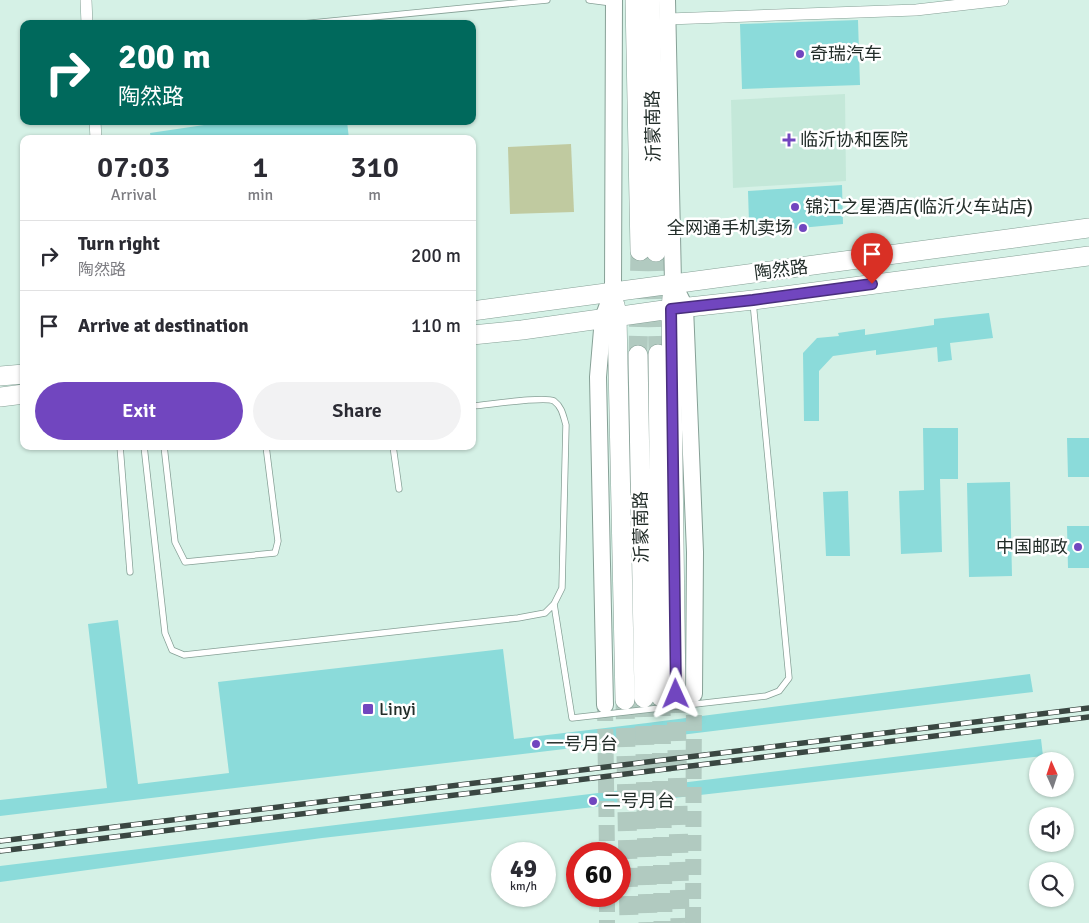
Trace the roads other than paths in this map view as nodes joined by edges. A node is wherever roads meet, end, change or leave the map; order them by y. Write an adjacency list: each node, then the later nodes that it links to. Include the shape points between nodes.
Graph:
1 (86, 0): 10 (street)
2 (547, 0): 11 (lane)
3 (589, 0): 8 (lane)
4 (634, 0): 5 (main road, 沂蒙南路, via 648,252)
5 (650, 0)
6 (667, 0): 9 (street)
7 (1003, 0): 9 (street, via 916,10)
8 (614, 2): 15 (street)
9 (668, 19): 14 (street)
10 (88, 20)
11 (342, 20)
12 (1089, 228): 14 (main road, 陶然路)
13 (1089, 256): 16 (main road, 陶然路)
14 (673, 283): 15 (main road, 陶然路); 17 (main road)
15 (613, 291): 18 (main road, 陶然路); 19 (main road)
16 (753, 300): 17 (main road, 陶然路); 35 (lane, via 789,678 779,691 766,696 572,718)
17 (678, 308): 19 (main road, 陶然路); 36 (main road)
18 (476, 310)
19 (610, 317): 20 (main road, 陶然路); 37 (main road); 38 (street, via 598,377)
20 (476, 335)
21 (658, 354): 36 (main road, 沂蒙南路)
22 (638, 356): 36 (main road, 沂蒙南路)
23 (20, 374): 24 (main road)
24 (0, 376)
25 (20, 394): 26 (main road)
26 (0, 397)
27 (476, 406): 35 (lane, via 552,400 561,408 566,424 562,588)
28 (120, 450): 34 (lane)
29 (144, 450): 35 (lane, via 165,633 172,650 184,655 518,618 545,613)
30 (164, 450): 31 (lane, via 175,542 185,562 275,553 278,541)
31 (267, 450)
32 (394, 450): 33 (lane)
33 (399, 489)
34 (130, 572)
35 (554, 604)
36 (669, 696)
37 (624, 700)
38 (605, 705)

